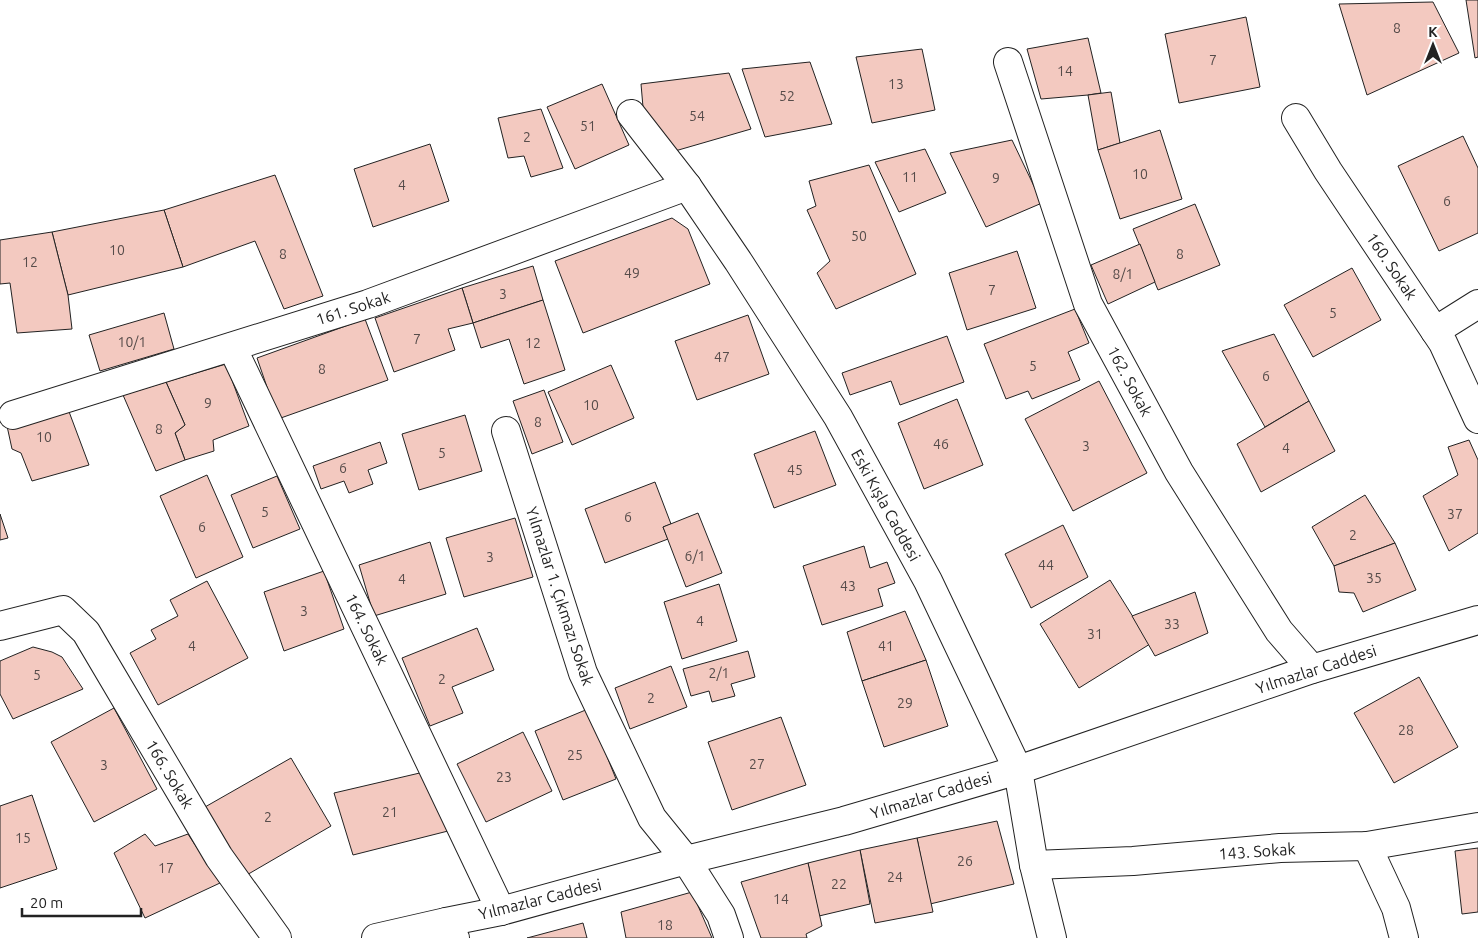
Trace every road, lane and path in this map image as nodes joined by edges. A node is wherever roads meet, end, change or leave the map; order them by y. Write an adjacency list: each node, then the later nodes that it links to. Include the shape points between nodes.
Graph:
1 (1008, 62): 13 (street, 162. Sokak, via 1088,304 1179,472 1279,631)
2 (631, 114): 4 (street, Eski Kışla Caddesi)
3 (1296, 118): 6 (street, 160. Sokak, via 1328,172)
4 (687, 186): 7 (street, 161. Sokak, via 368,304); 14 (street, Eski Kışla Caddesi, via 838,417 928,581)
5 (1478, 304): 6 (street)
6 (1435, 331): 9 (street, 160. Sokak)
7 (232, 347): 8 (street, 161. Sokak); 19 (street, 164. Sokak)
8 (13, 415)
9 (1478, 419)
10 (506, 430): 17 (street, Yılmazlar 1. Çıkmazı Sokak, via 583,673 652,818)
11 (1478, 620): 13 (street, Yılmazlar Caddesi)
12 (0, 626): 21 (street, 166. Sokak, via 64,610 86,632 220,857)
13 (1312, 669): 14 (street, Yılmazlar Caddesi)
14 (1018, 770): 17 (street, Yılmazlar Caddesi, via 844,821); 18 (street, Eski Kışla Caddesi)
15 (1478, 827): 16 (street, 143. Sokak)
16 (1367, 846): 18 (street, 143. Sokak, via 1280,848 1133,861); 25 (street, via 1396,908)
17 (686, 860): 19 (street, Yılmazlar Caddesi); 23 (street, Yılmazlar 1. Çıkmazı Sokak, via 721,915)
18 (1034, 865): 24 (street, Eski Kışla Caddesi)
19 (501, 911): 20 (street, Yılmazlar Caddesi)
20 (450, 930): 22 (street, Yılmazlar Caddesi)
21 (278, 938)
22 (376, 938)
23 (729, 938)
24 (1052, 938)
25 (1404, 938)

